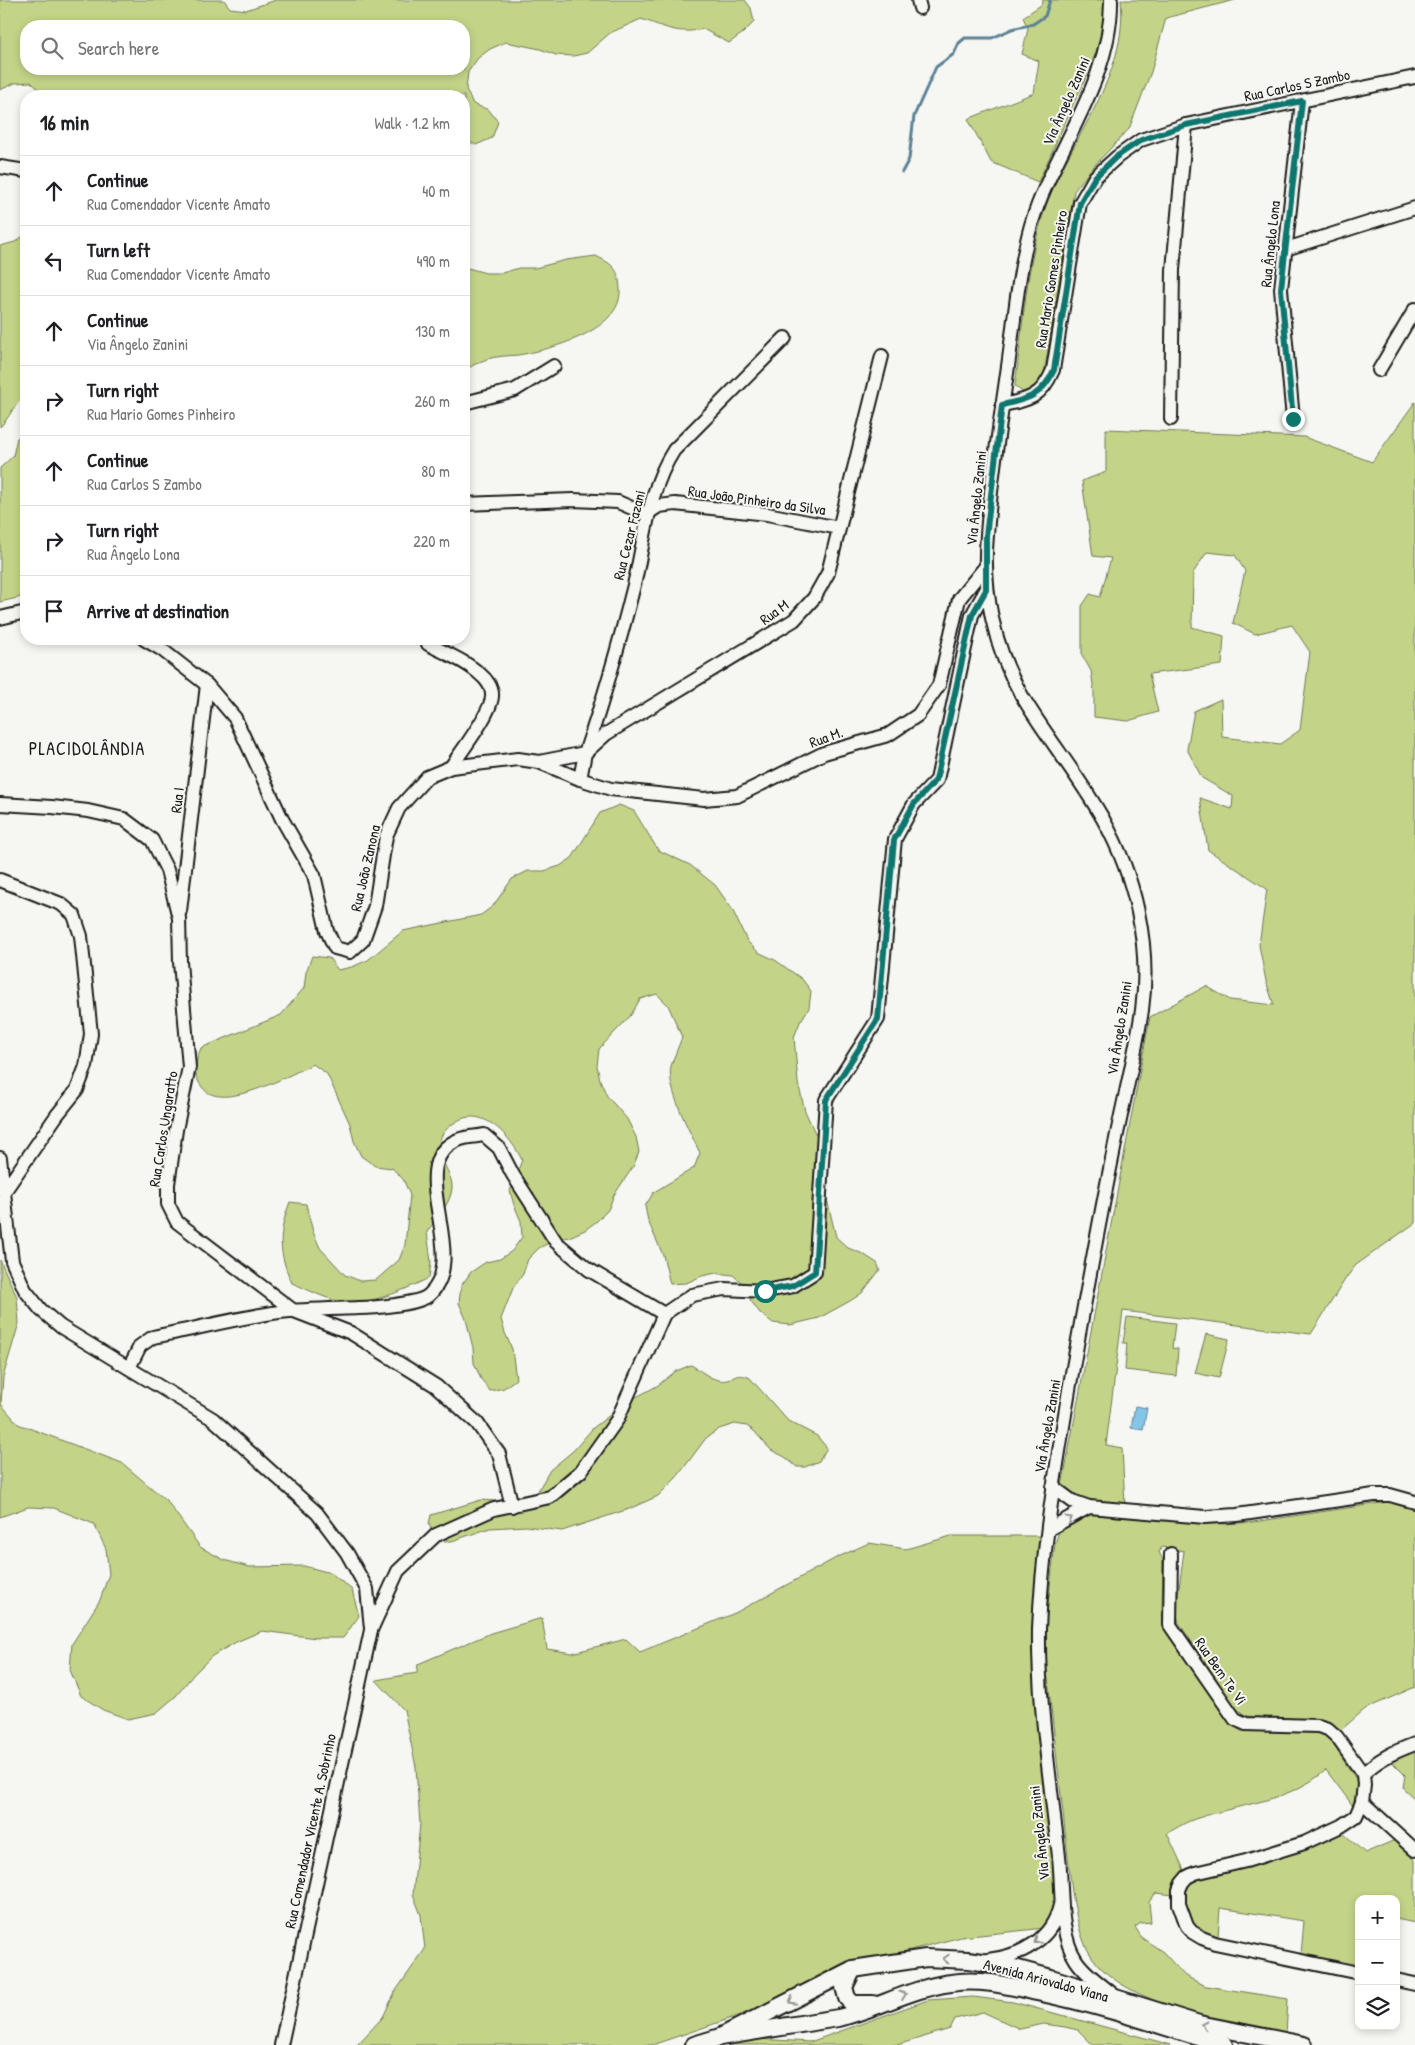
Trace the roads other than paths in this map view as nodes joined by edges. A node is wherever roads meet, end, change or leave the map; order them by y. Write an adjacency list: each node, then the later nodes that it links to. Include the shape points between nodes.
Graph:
1 (1111, 0): 15 (street, Via Ângelo Zanini, via 1112,23 1098,72 1031,226)
2 (1415, 77): 3 (street, Rua Carlos S Zambo)
3 (1302, 101): 4 (street, Rua Carlos S Zambo); 8 (street, Rua Ângelo Lona)
4 (1186, 125): 15 (street, Rua Mario Gomes Pinheiro, via 1141,140 1095,177 1080,203 1054,370 1040,392 1026,400); 17 (street, via 1173,270)
5 (0, 167): 6 (street)
6 (20, 170)
7 (1415, 208): 8 (street)
8 (1286, 249): 16 (street, Rua Ângelo Lona, via 1281,289)
9 (1415, 308): 13 (street)
10 (785, 338): 19 (street, Rua Cezar Fazani, via 674,450)
11 (882, 356): 20 (street, Rua M)
12 (554, 366): 14 (street, via 515,390)
13 (1380, 370)
14 (470, 401)
15 (1002, 405): 21 (street, Via Ângelo Zanini, via 986,536)
16 (1293, 419)
17 (1171, 420)
18 (470, 504): 19 (street, via 573,500 618,502)
19 (648, 512): 20 (street, Rua João Pinheiro da Silva, via 659,506 675,504 767,514); 28 (street, Rua Cezar Fazani, via 632,592 604,698)
20 (839, 528): 28 (street, Rua M, via 828,573 814,598 794,620 606,734)
21 (986, 566): 22 (street, Via Ângelo Zanini); 31 (street, Rua M., via 959,599 939,686 918,715 888,735 824,753 737,796 685,797 611,789)
22 (986, 590): 38 (street, via 972,615 936,780 914,804 894,840 878,1019 826,1100 815,1272 793,1286 765,1291 724,1289 692,1295); 40 (street, Via Ângelo Zanini, via 999,645 1021,694 1101,815 1115,842 1136,901 1143,953 1142,1010 1093,1250)
23 (20, 613): 24 (street)
24 (0, 618)
25 (154, 645): 27 (street, Rua João Zanona)
26 (430, 645): 30 (street, via 482,675 492,694 485,716)
27 (207, 685): 30 (street, Rua João Zanona, via 235,718 282,819 314,875 327,931 335,948 350,952 363,940 375,906 386,836 399,808 427,777); 34 (street, Rua I)
28 (585, 753): 29 (street); 31 (street)
29 (539, 762): 30 (street, Rua João Zanona, via 518,759); 31 (street, Rua João Zanona)
30 (451, 767)
31 (580, 779)
32 (0, 804): 34 (street, Rua Carlos Ungaratto, via 88,811 124,819 152,840 167,870)
33 (0, 880): 36 (street, via 61,904 74,915 82,936 91,1034 86,1066 77,1090)
34 (179, 918): 37 (street, Rua Carlos Ungaratto, via 189,1067 176,1130 168,1204 177,1222)
35 (0, 1158): 36 (street)
36 (4, 1192): 39 (street, via 12,1261 25,1290 40,1310 61,1327)
37 (294, 1311): 38 (street, via 384,1307 428,1297 440,1282 446,1260 435,1162 442,1151 458,1140 484,1135 499,1148 556,1242 588,1269); 39 (street, via 153,1337 140,1346); 42 (street, Rua Carlos Ungaratto, via 351,1333 436,1386 477,1423 499,1454)
38 (664, 1314): 42 (street, via 617,1420 580,1471 550,1496)
39 (129, 1368): 46 (street, via 213,1419 317,1513 347,1553 367,1589)
40 (1053, 1488): 43 (street); 44 (street, Via Ângelo Zanini)
41 (1415, 1502): 43 (street, via 1390,1495 1374,1495 1237,1516 1205,1517)
42 (512, 1506): 46 (street, via 494,1508 436,1535 398,1571)
43 (1088, 1507): 44 (street, one-way to 43)
44 (1049, 1529): 51 (street, Via Ângelo Zanini, via 1039,1655)
45 (1171, 1554): 48 (street, Rua Bem Te Vi, via 1170,1625 1235,1718 1246,1724 1328,1729)
46 (371, 1630): 60 (street, Rua Comendador Vicente A. Sobrinho)
47 (1415, 1744): 48 (street, via 1373,1764)
48 (1363, 1774): 49 (street)
49 (1362, 1802): 50 (street); 54 (street, via 1356,1816 1342,1826 1304,1843 1195,1873 1187,1877 1179,1890 1182,1917 1192,1932 1202,1938)
50 (1415, 1850)
51 (1061, 1900): 52 (street, Via Ângelo Zanini, one-way to 52, via 1054,1923 1026,1949 997,1959); 57 (street, Via Ângelo Zanini, via 1068,1942 1076,1961)
52 (968, 1960): 53 (main road, Avenida Ariovaldo Viana, one-way to 53, via 926,1958); 57 (main road, Avenida Ariovaldo Viana, via 1003,1965)
53 (853, 1969): 58 (main road, via 844,1987 847,1998 859,2005); 59 (main road, Avenida Ariovaldo Viana, one-way to 59)
54 (1355, 1972)
55 (1400, 1981): 56 (street)
56 (1415, 1984)
57 (1119, 2000): 63 (main road, Avenida Ariovaldo Viana, one-way to 57, via 1200,2024)
58 (881, 2003): 59 (main road, Avenida Ariovaldo Viana, via 857,2014); 62 (main road, Avenida Ariovaldo Viana, one-way to 62, via 952,1982 1003,1984 1106,2007)
59 (720, 2037): 61 (main road)
60 (283, 2043)
61 (694, 2045)
62 (1224, 2045)
63 (1304, 2045)

